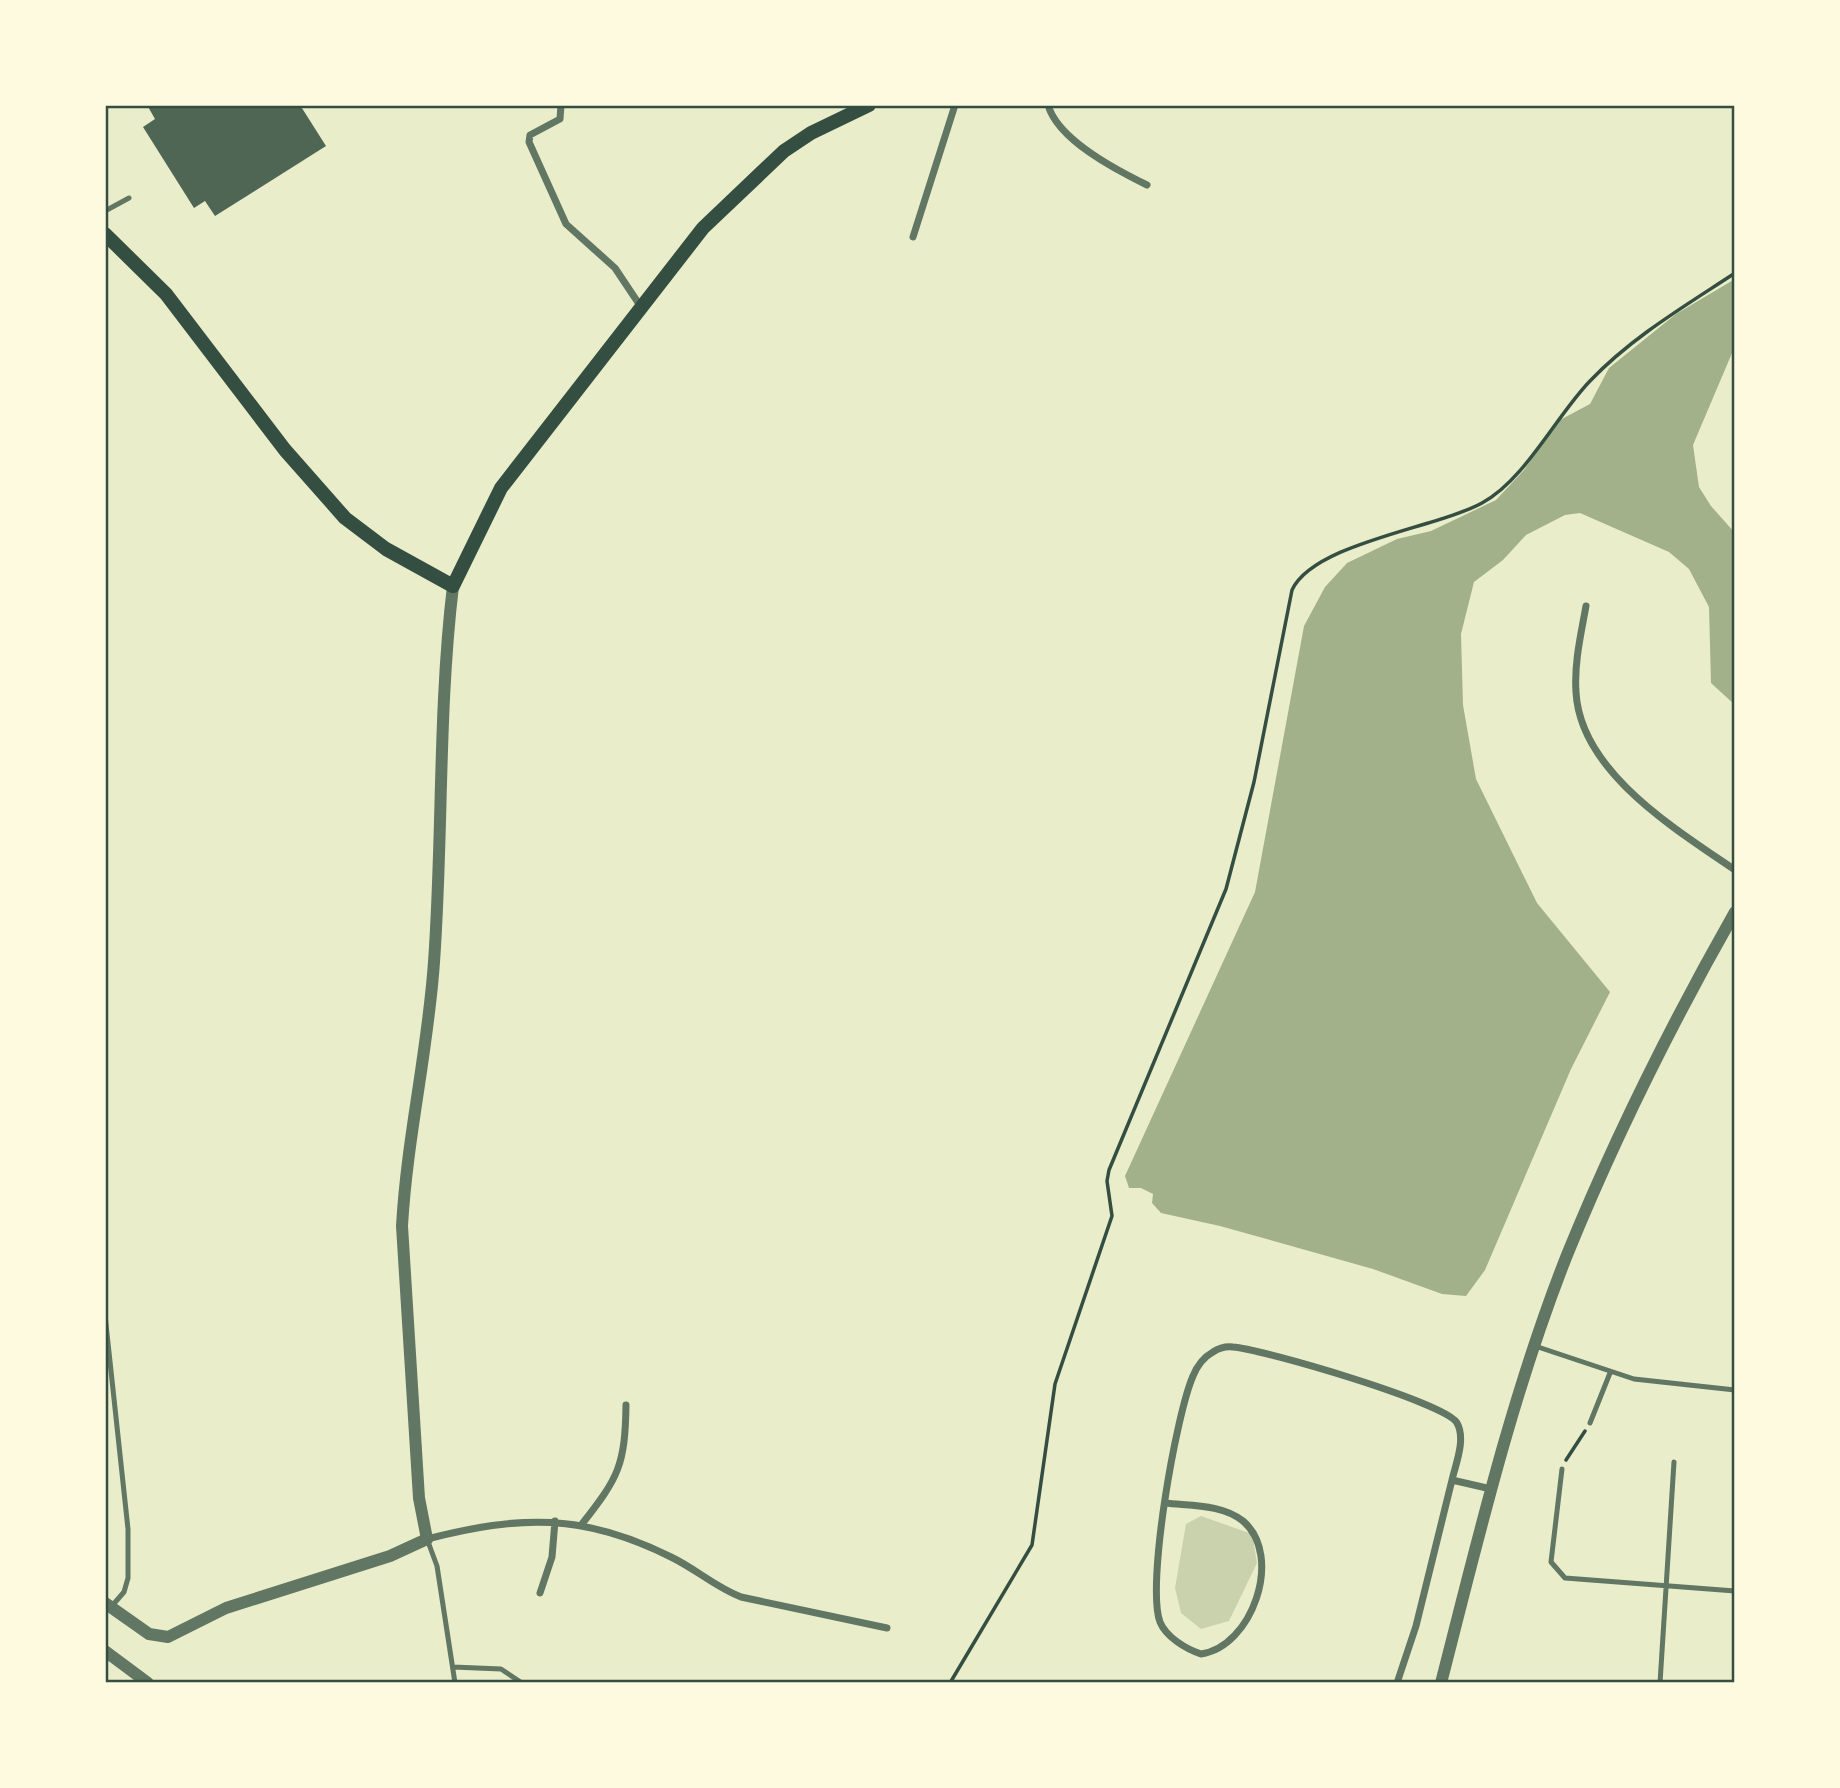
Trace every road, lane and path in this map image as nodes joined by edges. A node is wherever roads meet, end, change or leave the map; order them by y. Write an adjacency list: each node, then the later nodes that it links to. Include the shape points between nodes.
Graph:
1 (561, 105): 11 (street, via 560,119 530,135 529,142 566,224 615,268)
2 (869, 105): 11 (main road, via 811,132 762,170 703,228)
3 (955, 105): 9 (street)
4 (1048, 105): 5 (street, via 1065,130 1102,163)
5 (1147, 185)
6 (129, 198): 7 (lane)
7 (105, 211)
8 (105, 234): 12 (main road, via 166,294 285,450 345,518 386,549)
9 (913, 237)
10 (1735, 273): 40 (path, via 1648,330 1594,378 1516,473 1484,502 1323,561 1297,579 1226,889 1109,1170 1112,1216 1055,1384 1032,1545)
11 (641, 307): 12 (main road, via 501,488)
12 (453, 586): 29 (street, via 442,705 434,964 402,1226 419,1498)
13 (1586, 607): 14 (street, via 1576,691 1589,735 1640,801)
14 (1735, 870)
15 (1735, 912): 17 (street, via 1617,1139)
16 (105, 1315): 33 (lane, via 128,1528 128,1578 124,1592)
17 (1535, 1346): 18 (lane); 25 (street)
18 (1610, 1373): 19 (lane); 21 (lane)
19 (1735, 1390)
20 (626, 1405): 28 (street, via 618,1473)
21 (1590, 1423): 23 (path)
22 (1674, 1462): 30 (lane)
23 (1562, 1469): 30 (lane, via 1551,1562 1557,1572 1564,1578)
24 (1452, 1480): 25 (street); 26 (street, via 1460,1434 1458,1424 1445,1412 1371,1385 1227,1347 1209,1354 1192,1376); 41 (street)
25 (1491, 1489): 42 (street)
26 (1165, 1503): 26 (street, via 1227,1512 1244,1522 1262,1547 1262,1573 1249,1615 1232,1641 1211,1652 1194,1651 1169,1635 1160,1623 1158,1580)
27 (555, 1521): 28 (street); 29 (street, via 498,1525); 32 (street, via 552,1556)
28 (582, 1524): 34 (street, via 674,1558 741,1597)
29 (427, 1539): 33 (street, via 390,1556 226,1608 168,1637 149,1634); 36 (lane, via 437,1566)
30 (1668, 1586): 31 (lane); 43 (lane)
31 (1735, 1591)
32 (540, 1593)
33 (108, 1605)
34 (887, 1628)
35 (105, 1651): 37 (street)
36 (453, 1667): 38 (lane); 39 (lane, via 501,1669)
37 (148, 1683)
38 (454, 1683)
39 (522, 1683)
40 (950, 1683)
41 (1397, 1683)
42 (1441, 1683)
43 (1660, 1683)

